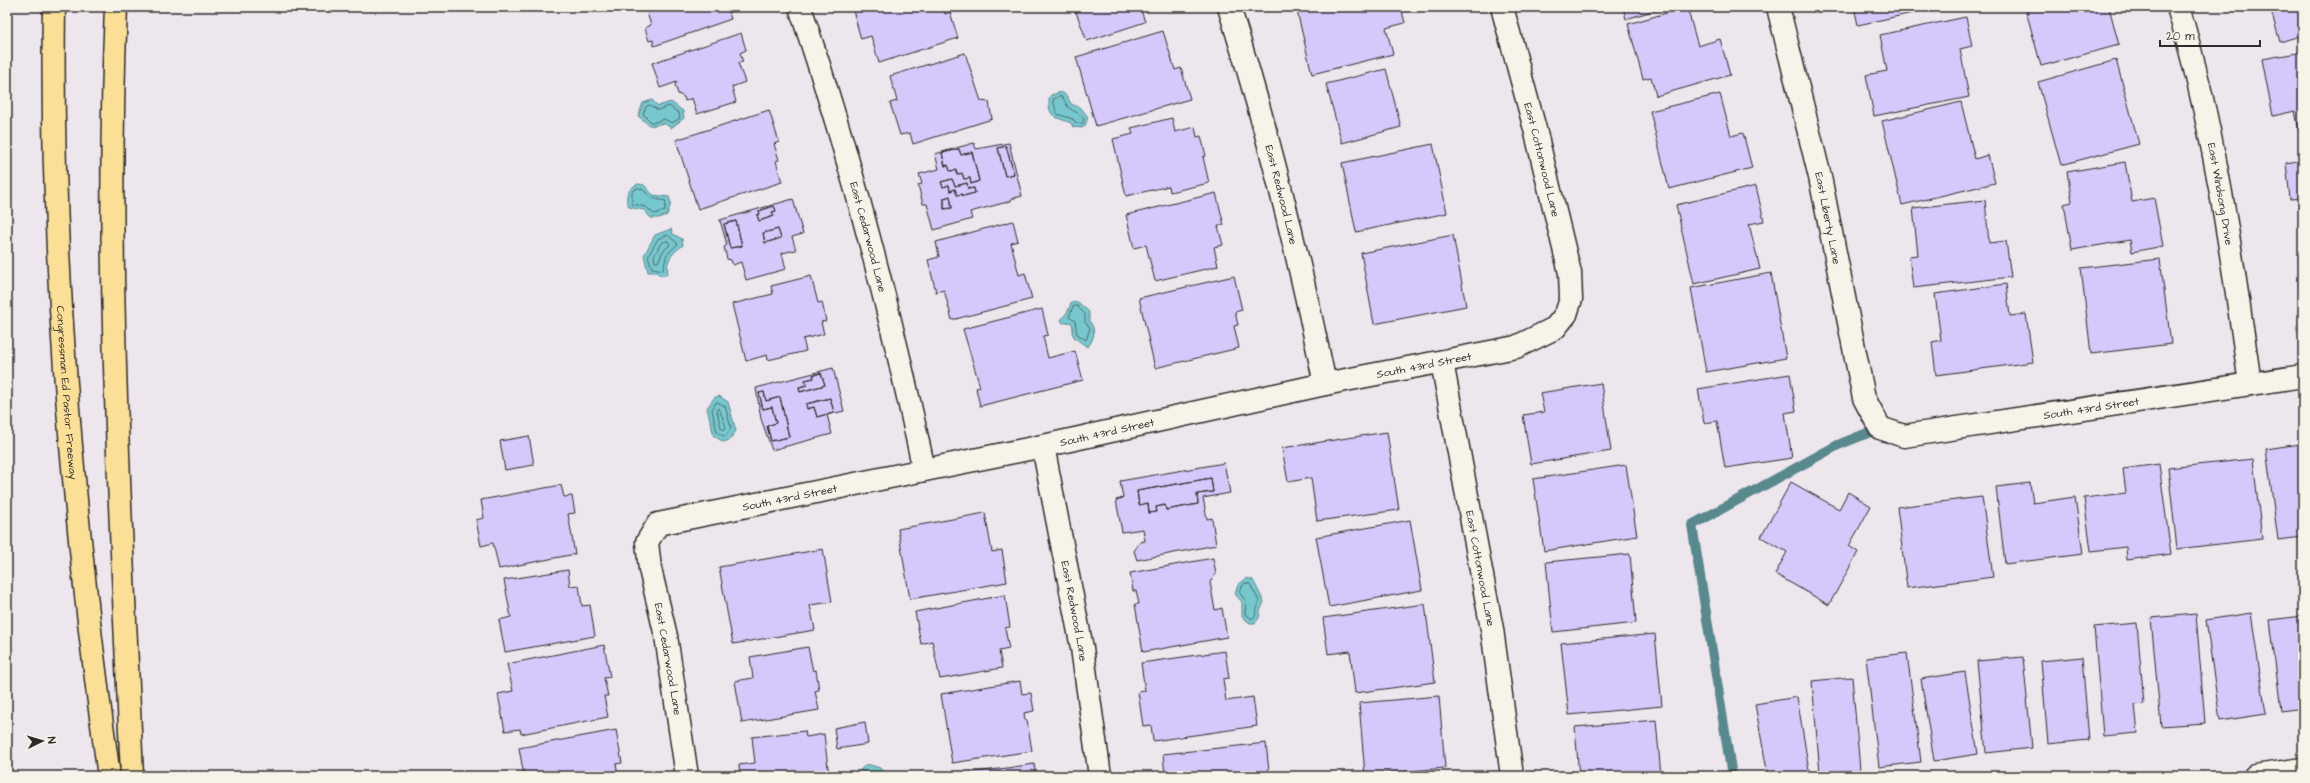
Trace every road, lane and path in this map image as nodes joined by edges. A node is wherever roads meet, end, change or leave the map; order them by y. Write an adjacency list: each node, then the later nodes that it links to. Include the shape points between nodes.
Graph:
1 (54, 7): 18 (highway, Congressman Ed Pastor Freeway, via 54,157 68,399 91,641)
2 (116, 7): 19 (highway, via 113,289)
3 (800, 7): 15 (street, East Cedarwood Lane, via 835,112 881,278)
4 (1229, 7): 11 (street, East Redwood Lane, via 1247,64 1304,283)
5 (1502, 7): 8 (street, East Cottonwood Lane, via 1536,129 1570,273 1571,299)
6 (1778, 7): 13 (street, East Liberty Lane, via 1820,177 1864,398)
7 (2178, 7): 12 (street, East Windsong Drive, via 2212,143 2226,214)
8 (1566, 314): 9 (street, South 43rd Street, via 1555,328 1516,347)
9 (1442, 362): 11 (street, South 43rd Street); 22 (street, East Cottonwood Lane, via 1492,629)
10 (2303, 376): 12 (street, South 43rd Street)
11 (1325, 384): 14 (street, South 43rd Street)
12 (2250, 384): 13 (street, South 43rd Street, via 1904,436)
13 (1880, 428)
14 (1043, 446): 15 (street, South 43rd Street); 21 (street, East Redwood Lane, via 1082,648)
15 (924, 470): 16 (street, South 43rd Street, via 658,524)
16 (647, 542): 20 (street, East Cedarwood Lane, via 650,569 666,636)
17 (2303, 769): 23 (street)
18 (109, 776)
19 (132, 776)
20 (687, 776)
21 (1100, 776)
22 (1512, 776)
23 (2255, 776)

